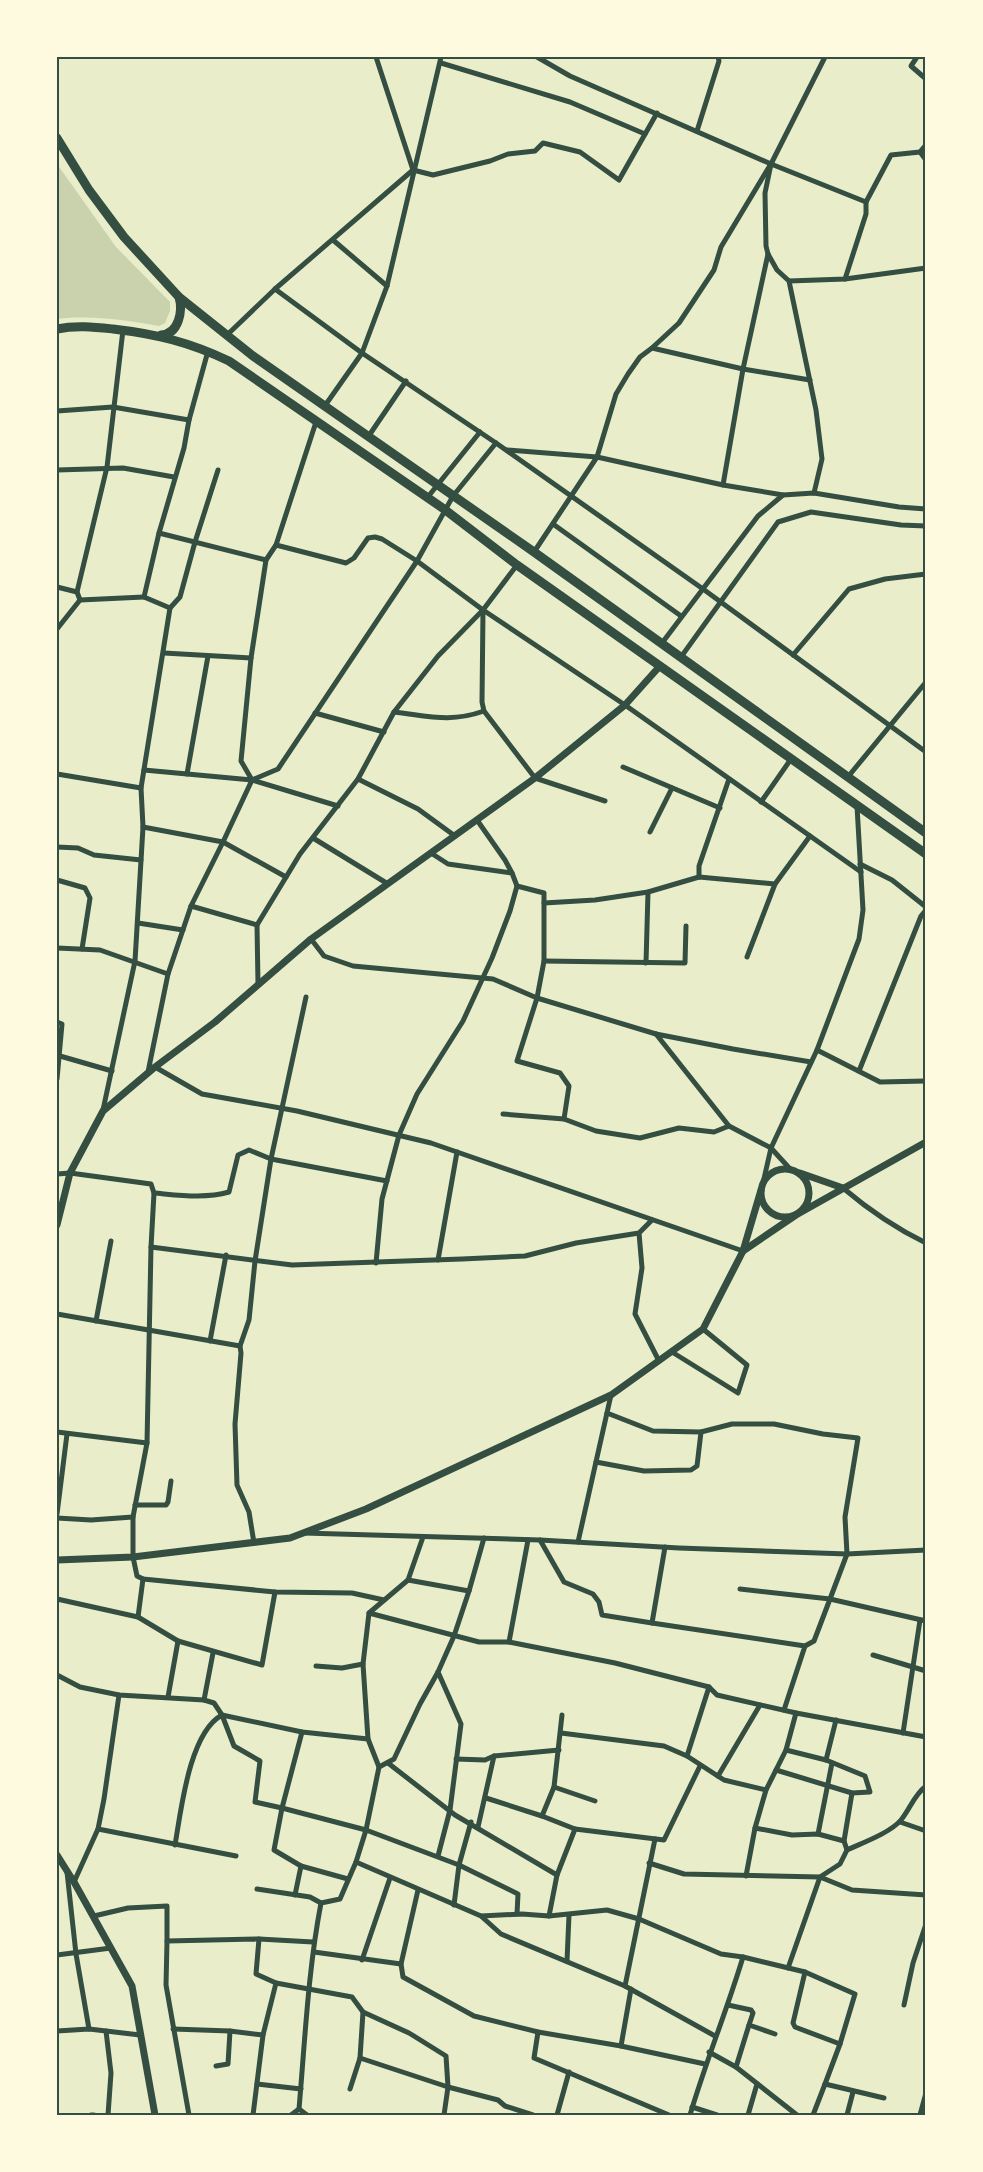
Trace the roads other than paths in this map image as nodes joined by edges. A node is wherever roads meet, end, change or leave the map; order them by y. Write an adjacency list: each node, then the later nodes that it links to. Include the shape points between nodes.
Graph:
1 (376, 57): 16 (street)
2 (537, 57): 8 (street, via 570,76)
3 (718, 57): 9 (street)
4 (825, 57): 15 (street)
5 (917, 57): 7 (street, via 911,66)
6 (441, 60): 10 (street, via 570,102); 16 (street)
7 (926, 79)
8 (657, 113): 9 (street); 10 (street)
9 (697, 131): 15 (street)
10 (645, 134): 16 (street, via 619,180 580,152 543,143 534,151 508,154 433,175)
11 (57, 138): 25 (highway, via 124,237)
12 (926, 145): 13 (street)
13 (920, 152): 14 (street); 17 (street, via 891,154)
14 (926, 159)
15 (771, 164): 17 (street); 19 (street, via 765,193); 30 (street, via 721,247 714,270 679,323)
16 (413, 170): 18 (street); 23 (street)
17 (866, 202): 21 (street, via 866,214)
18 (333, 240): 23 (street); 24 (street)
19 (768, 254): 22 (street); 33 (street)
20 (926, 268): 21 (street)
21 (845, 279): 22 (street)
22 (789, 282): 34 (street)
23 (387, 286): 32 (street)
24 (275, 289): 29 (street); 32 (street)
25 (180, 297): 28 (highway, via 181,310 175,327 171,333); 29 (highway)
26 (57, 328): 27 (highway)
27 (123, 330): 28 (highway); 36 (street)
28 (159, 335): 31 (highway)
29 (227, 335): 37 (highway)
30 (652, 348): 33 (street); 45 (street, via 640,357 616,394)
31 (208, 351): 39 (street); 40 (highway, via 229,361)
32 (362, 353): 35 (street); 37 (street)
33 (743, 369): 34 (street); 51 (street)
34 (810, 380): 52 (street, via 822,459)
35 (406, 381): 41 (street); 42 (street)
36 (112, 407): 38 (street); 39 (street); 46 (street)
37 (324, 407): 42 (highway)
38 (57, 411)
39 (189, 420): 49 (street)
40 (316, 422): 56 (highway); 63 (street)
41 (480, 432): 43 (street); 50 (street)
42 (368, 437): 50 (highway)
43 (496, 443): 44 (street); 54 (street)
44 (506, 450): 45 (street); 55 (street)
45 (597, 457): 51 (street); 55 (street)
46 (106, 467): 47 (street); 49 (street); 71 (street)
47 (57, 470)
48 (218, 470): 62 (street)
49 (174, 477): 61 (street)
50 (438, 485): 54 (highway); 56 (street)
51 (723, 485): 53 (street)
52 (814, 493): 53 (street); 57 (street)
53 (783, 495): 70 (street, via 758,516)
54 (453, 496): 58 (street); 64 (highway)
55 (571, 496): 59 (street); 70 (street)
56 (427, 498): 58 (highway)
57 (926, 508)
58 (444, 509): 66 (street); 67 (highway)
59 (553, 524): 64 (street); 77 (street)
60 (926, 526): 74 (street, via 811,512 778,522)
61 (159, 533): 62 (street); 72 (street)
62 (195, 542): 65 (street); 75 (street, via 180,597)
63 (276, 545): 65 (street); 66 (street, via 346,563 368,538 375,537)
64 (534, 552): 79 (highway)
65 (266, 560): 84 (street)
66 (417, 561): 76 (street); 90 (street)
67 (517, 565): 76 (street); 85 (highway)
68 (926, 574): 81 (street, via 849,589)
69 (57, 587): 71 (street)
70 (703, 589): 74 (street); 77 (street)
71 (77, 592): 73 (street)
72 (144, 597): 73 (street); 75 (street)
73 (80, 600): 78 (street)
74 (720, 602): 81 (street); 83 (street)
75 (170, 609): 80 (street)
76 (483, 610): 87 (street); 88 (street); 89 (street, via 438,656)
77 (681, 616): 79 (street)
78 (57, 629)
79 (662, 644): 83 (highway)
80 (164, 653): 82 (street); 96 (street)
81 (793, 655): 91 (street)
82 (208, 656): 84 (street); 98 (street)
83 (681, 657): 100 (highway)
84 (251, 658): 103 (street, via 241,761)
85 (659, 667): 87 (street); 94 (highway)
86 (926, 682): 91 (street)
87 (626, 705): 99 (street); 102 (street)
88 (484, 711): 89 (street, via 449,719); 99 (street)
89 (394, 712): 92 (street)
90 (315, 713): 92 (street); 103 (street, via 278,770)
91 (888, 725): 93 (street); 100 (street)
92 (384, 732): 101 (street)
93 (926, 752)
94 (791, 759): 107 (street); 108 (highway)
95 (623, 767): 105 (street)
96 (144, 771): 98 (street); 104 (street)
97 (57, 774): 104 (street)
98 (187, 774): 103 (street)
99 (535, 778): 106 (street); 111 (street)
100 (847, 778): 114 (highway)
101 (358, 779): 109 (street); 115 (street, via 418,809)
102 (729, 779): 107 (street); 110 (street)
103 (252, 780): 109 (street); 118 (street)
104 (141, 788): 112 (street)
105 (672, 788): 110 (street); 113 (street)
106 (605, 801)
107 (761, 802): 116 (street)
108 (856, 805): 121 (highway); 123 (street)
109 (338, 806): 117 (street)
110 (720, 808): 127 (street, via 699,866)
111 (477, 820): 115 (street); 125 (street)
112 (143, 827): 118 (street); 122 (street)
113 (650, 832)
114 (926, 833)
115 (454, 836): 120 (street)
116 (810, 836): 124 (street); 130 (street)
117 (313, 838): 126 (street); 129 (street)
118 (224, 842): 126 (street); 134 (street)
119 (57, 847): 122 (street)
120 (431, 853): 125 (street, via 448,864); 129 (street)
121 (926, 854)
122 (141, 860): 136 (street)
123 (860, 864): 124 (street); 135 (street, via 892,880)
124 (861, 872): 154 (street, via 863,910 859,939)
125 (512, 873): 131 (street)
126 (286, 877): 137 (street)
127 (699, 877): 130 (street); 132 (street)
128 (57, 880): 142 (street, via 85,888 90,898)
129 (388, 884): 140 (street)
130 (775, 884): 143 (street)
131 (517, 886): 133 (street, via 544,893); 148 (street)
132 (648, 892): 133 (street); 146 (street)
133 (544, 903): 145 (street)
134 (191, 906): 137 (street); 139 (street)
135 (926, 908): 159 (street)
136 (138, 923): 139 (street); 144 (street)
137 (257, 925): 149 (street)
138 (686, 926): 146 (street, via 685,963)
139 (183, 930): 147 (street)
140 (311, 939): 148 (street, via 324,956 353,966); 149 (street)
141 (57, 948): 142 (street)
142 (82, 949): 144 (street)
143 (747, 957)
144 (135, 961): 147 (street); 158 (street)
145 (544, 961): 146 (street); 151 (street)
146 (646, 963)
147 (168, 974): 160 (street)
148 (483, 978): 151 (street); 168 (street, via 463,1021 417,1094)
149 (258, 984): 157 (street, via 214,1023)
150 (306, 997): 163 (street)
151 (537, 998): 153 (street); 166 (street, via 517,1061 560,1073 569,1086)
152 (57, 1022): 155 (street, via 62,1024)
153 (656, 1034): 156 (street); 167 (street)
154 (817, 1050): 156 (street); 159 (street)
155 (60, 1056): 158 (street); 161 (street)
156 (811, 1062): 170 (street)
157 (155, 1066): 160 (street); 163 (street, via 202,1094)
158 (112, 1071): 164 (street)
159 (859, 1071): 162 (street, via 880,1082)
160 (148, 1073): 164 (street)
161 (57, 1079)
162 (926, 1082)
163 (281, 1108): 168 (street); 172 (street)
164 (103, 1111): 174 (street)
165 (503, 1114): 166 (street)
166 (564, 1119): 167 (street, via 596,1131 640,1138 673,1129 714,1132)
167 (729, 1126): 170 (street)
168 (399, 1135): 171 (street); 176 (street)
169 (926, 1142): 178 (street)
170 (771, 1148): 173 (street); 177 (street)
171 (458, 1152): 181 (street); 189 (street)
172 (271, 1159): 176 (street); 179 (street, via 249,1150 238,1155 229,1192); 190 (street)
173 (794, 1171): 177 (street, via 775,1171); 178 (street); 180 (street, via 803,1178 809,1194 803,1210)
174 (70, 1173): 175 (street); 179 (street, via 151,1184); 182 (street)
175 (57, 1174)
176 (387, 1181): 191 (street)
177 (762, 1186): 180 (street, via 763,1204 774,1215); 187 (street)
178 (843, 1188): 180 (street); 185 (street, via 870,1211)
179 (154, 1193): 186 (street)
180 (796, 1215): 187 (street)
181 (652, 1220): 183 (street); 187 (street)
182 (57, 1225)
183 (639, 1233): 189 (street, via 525,1256); 199 (street, via 642,1268 635,1314)
184 (111, 1241): 193 (street)
185 (926, 1243)
186 (151, 1247): 188 (street); 194 (street)
187 (743, 1251): 195 (street)
188 (226, 1255): 190 (street); 196 (street)
189 (438, 1260): 191 (street)
190 (255, 1261): 191 (street, via 292,1265); 197 (street, via 249,1320)
191 (376, 1263)
192 (57, 1314): 193 (street)
193 (96, 1321): 194 (street)
194 (150, 1329): 196 (street); 205 (street)
195 (703, 1329): 198 (street); 198 (street, via 747,1365 738,1393)
196 (210, 1341): 197 (street)
197 (240, 1346): 218 (street, via 235,1424 237,1485 249,1512)
198 (672, 1352): 199 (street)
199 (659, 1361): 200 (street)
200 (611, 1395): 201 (street); 212 (street, via 366,1509)
201 (607, 1413): 203 (street, via 653,1431); 206 (street)
202 (57, 1432): 204 (street)
203 (701, 1432): 206 (street, via 697,1466 692,1470 644,1471); 221 (street, via 732,1424 774,1424 858,1438 845,1517)
204 (67, 1434): 205 (street); 209 (street)
205 (147, 1443): 208 (street)
206 (596, 1462): 217 (street)
207 (171, 1481): 208 (street, via 166,1505)
208 (135, 1505): 210 (street)
209 (57, 1514)
210 (133, 1517): 211 (street); 222 (street)
211 (57, 1518)
212 (302, 1533): 213 (street); 218 (street)
213 (423, 1537): 214 (street); 225 (street)
214 (484, 1538): 215 (street); 227 (street)
215 (528, 1540): 216 (street); 238 (street)
216 (540, 1540): 217 (street); 235 (street, via 564,1582 593,1594 602,1615)
217 (578, 1542): 219 (street)
218 (254, 1543): 222 (street)
219 (665, 1547): 221 (street); 235 (street)
220 (926, 1550): 221 (street)
221 (847, 1554): 230 (street)
222 (133, 1557): 223 (street); 224 (street, via 137,1576)
223 (57, 1560)
224 (143, 1579): 228 (street); 233 (street)
225 (408, 1580): 227 (street); 231 (street)
226 (740, 1589): 230 (street)
227 (469, 1591): 236 (street)
228 (275, 1593): 231 (street, via 352,1593); 240 (street, via 262,1665)
229 (57, 1599): 233 (street)
230 (830, 1599): 234 (street); 239 (street, via 814,1641)
231 (384, 1600): 232 (street)
232 (369, 1613): 236 (street); 242 (street)
233 (138, 1617): 237 (street)
234 (923, 1620): 244 (street)
235 (652, 1623): 239 (street)
236 (454, 1636): 238 (street, via 479,1642); 246 (street)
237 (178, 1641): 240 (street); 250 (street)
238 (509, 1642): 248 (street)
239 (805, 1646): 253 (street)
240 (213, 1653): 251 (street)
241 (873, 1655): 244 (street)
242 (363, 1664): 243 (street, via 342,1668); 262 (street)
243 (315, 1665)
244 (913, 1667): 245 (street); 259 (street)
245 (926, 1671)
246 (438, 1672): 267 (street, via 461,1724); 268 (street, via 394,1759)
247 (57, 1676): 249 (street, via 80,1687)
248 (709, 1687): 252 (street, via 717,1695); 266 (street)
249 (119, 1695): 250 (street); 288 (street)
250 (168, 1697): 251 (street)
251 (204, 1700): 255 (street, via 214,1703)
252 (760, 1705): 253 (street); 273 (street)
253 (784, 1710): 254 (street)
254 (796, 1713): 257 (street); 264 (street)
255 (222, 1715): 258 (street); 281 (street, via 234,1746 260,1761 255,1802); 295 (street, via 211,1721 189,1767)
256 (562, 1715): 260 (street)
257 (836, 1720): 259 (street); 269 (street)
258 (302, 1732): 262 (street); 281 (street)
259 (903, 1733): 261 (street)
260 (561, 1734): 263 (street); 266 (street, via 664,1746)
261 (926, 1737)
262 (368, 1739): 271 (street)
263 (559, 1750): 265 (street); 276 (street)
264 (786, 1750): 269 (street); 272 (street)
265 (494, 1756): 267 (street, via 485,1760); 279 (street)
266 (687, 1756): 270 (street)
267 (456, 1759): 282 (street)
268 (388, 1762): 271 (street); 282 (street)
269 (829, 1762): 274 (street); 278 (street, via 865,1776 870,1792)
270 (700, 1766): 273 (street); 293 (street, via 664,1840)
271 (380, 1767): 290 (street)
272 (776, 1770): 274 (street); 277 (street)
273 (718, 1776): 277 (street)
274 (827, 1786): 278 (street); 292 (street)
275 (926, 1786): 285 (street)
276 (554, 1787): 280 (street); 283 (street)
277 (766, 1790): 287 (street)
278 (852, 1793): 294 (street)
279 (486, 1798): 283 (street); 286 (street)
280 (595, 1801)
281 (282, 1808): 290 (street); 303 (street, via 274,1850)
282 (450, 1810): 284 (street); 299 (street)
283 (542, 1816): 289 (street)
284 (471, 1822): 286 (street); 302 (street)
285 (900, 1822): 291 (street); 296 (street)
286 (478, 1827): 305 (street)
287 (755, 1828): 292 (street, via 792,1835); 306 (street)
288 (98, 1829): 295 (street); 310 (street)
289 (575, 1829): 293 (street); 305 (street)
290 (366, 1830): 299 (street); 300 (street)
291 (926, 1831)
292 (818, 1834): 294 (street)
293 (655, 1839): 301 (street)
294 (844, 1841): 296 (street)
295 (175, 1845): 298 (street)
296 (847, 1850): 307 (street, via 840,1864)
297 (57, 1855): 304 (street)
298 (236, 1856)
299 (438, 1857): 302 (street)
300 (356, 1862): 308 (street); 309 (street)
301 (649, 1863): 306 (street, via 684,1874); 322 (street)
302 (459, 1865): 316 (street); 317 (street, via 518,1894)
303 (301, 1866): 309 (street); 313 (street)
304 (67, 1872): 310 (street); 329 (street)
305 (557, 1875): 321 (street)
306 (746, 1876): 307 (street)
307 (820, 1877): 314 (street, via 852,1890); 335 (street)
308 (390, 1878): 312 (street); 332 (street)
309 (348, 1879): 315 (street, via 340,1899)
310 (74, 1882): 319 (street)
311 (257, 1889): 313 (street)
312 (418, 1890): 316 (street); 334 (street)
313 (295, 1895): 315 (street)
314 (926, 1895)
315 (321, 1903): 326 (street)
316 (454, 1905): 320 (street)
317 (518, 1914): 320 (street); 321 (street)
318 (569, 1915): 321 (street); 322 (street, via 607,1910); 333 (street)
319 (94, 1916): 325 (street, via 128,1908 168,1906); 327 (street)
320 (481, 1916): 333 (street, via 501,1934)
321 (549, 1916)
322 (639, 1918): 331 (street, via 721,1954); 338 (street)
323 (926, 1924): 340 (street)
324 (259, 1939): 325 (street); 326 (street); 337 (street, via 256,1974)
325 (167, 1941): 345 (street, via 166,1986)
326 (314, 1942): 328 (street)
327 (111, 1948): 329 (street); 351 (street, via 132,1986)
328 (314, 1952): 332 (street); 339 (street)
329 (76, 1954): 330 (street); 344 (street)
330 (57, 1955)
331 (743, 1957): 335 (street); 341 (street)
332 (362, 1960): 334 (street)
333 (567, 1961): 338 (street)
334 (401, 1964): 349 (street, via 403,1977 474,2016)
335 (788, 1968): 336 (street)
336 (805, 1972): 354 (street, via 793,2023); 354 (street, via 855,1994)
337 (276, 1983): 339 (street); 352 (street)
338 (628, 1987): 353 (street); 355 (street)
339 (308, 1990): 342 (street, via 352,1997); 366 (street)
340 (904, 2004)
341 (728, 2005): 343 (street, via 751,2010); 353 (street)
342 (363, 2012): 357 (street); 365 (street, via 409,2032 446,2056)
343 (749, 2025): 350 (street); 360 (street)
344 (89, 2029): 346 (street); 347 (street)
345 (173, 2029): 348 (street); 375 (street)
346 (57, 2031)
347 (106, 2031): 351 (street); 373 (street, via 111,2073)
348 (230, 2031): 352 (street); 359 (street, via 228,2064)
349 (538, 2032): 355 (street); 361 (street, via 534,2058)
350 (775, 2034)
351 (140, 2035): 374 (street)
352 (263, 2035): 362 (street)
353 (715, 2036): 356 (street)
354 (840, 2044): 364 (street)
355 (621, 2046): 358 (street)
356 (710, 2052): 358 (street); 360 (street)
357 (360, 2058): 365 (street); 367 (street)
358 (705, 2064): 371 (street)
359 (216, 2066)
360 (736, 2067): 363 (street)
361 (569, 2072): 381 (street); 382 (street)
362 (257, 2084): 366 (street); 376 (street)
363 (757, 2084): 385 (street); 386 (street)
364 (825, 2084): 368 (street); 387 (street)
365 (448, 2087): 379 (street); 380 (street, via 498,2100)
366 (301, 2089): 372 (street)
367 (350, 2089)
368 (853, 2092): 370 (street); 388 (street)
369 (926, 2093): 389 (street)
370 (884, 2098)
371 (692, 2107): 383 (street); 384 (street)
372 (299, 2109): 377 (street); 378 (street)
373 (108, 2115)
374 (155, 2115)
375 (189, 2115)
376 (253, 2115)
377 (291, 2115)
378 (307, 2115)
379 (444, 2115)
380 (533, 2115)
381 (557, 2115)
382 (669, 2115)
383 (690, 2115)
384 (717, 2115)
385 (748, 2115)
386 (797, 2115)
387 (813, 2115)
388 (847, 2115)
389 (920, 2115)

